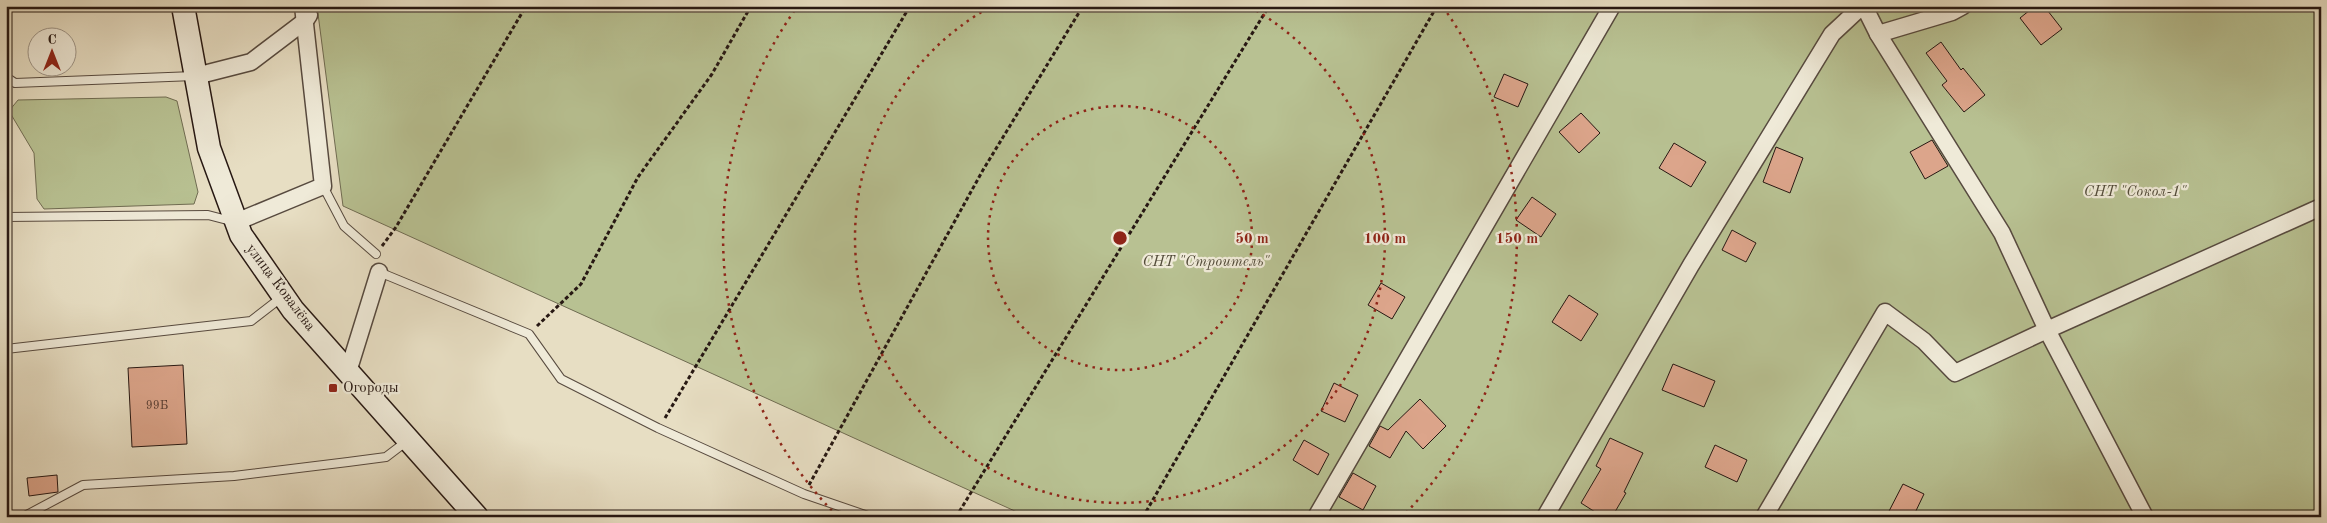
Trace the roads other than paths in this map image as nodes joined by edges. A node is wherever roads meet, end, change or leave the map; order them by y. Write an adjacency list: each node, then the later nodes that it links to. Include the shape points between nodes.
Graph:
1 (183, 6): 8 (street, улица Ковалёва)
2 (314, 6): 6 (street)
3 (1612, 6): 24 (street)
4 (1863, 6): 7 (street); 25 (street, via 1827,42 1691,265)
5 (1963, 6): 7 (street)
6 (304, 13): 8 (street, via 251,62); 10 (street)
7 (1878, 34): 17 (street, via 2002,233)
8 (196, 76): 9 (lane, via 15,83); 13 (street, улица Ковалёва, via 209,148)
9 (6, 77)
10 (323, 186): 13 (street); 14 (lane, via 344,226)
11 (2321, 207): 17 (street)
12 (6, 217): 13 (lane, via 208,215)
13 (236, 222): 16 (street, улица Ковалёва, via 241,235)
14 (376, 254)
15 (379, 272): 19 (street); 23 (lane, via 529,334 561,379 658,428 804,494)
16 (283, 296): 18 (lane, via 251,321); 19 (street, улица Ковалёва)
17 (2047, 330): 26 (street, via 1955,374 1924,341 1885,312); 27 (street)
18 (6, 349)
19 (348, 372): 20 (street, улица Ковалёва)
20 (409, 440): 21 (lane, via 386,457 234,476 84,485); 22 (street, улица Ковалёва)
21 (23, 517)
22 (478, 517)
23 (871, 517)
24 (1316, 517)
25 (1545, 517)
26 (1764, 517)
27 (2145, 517)

